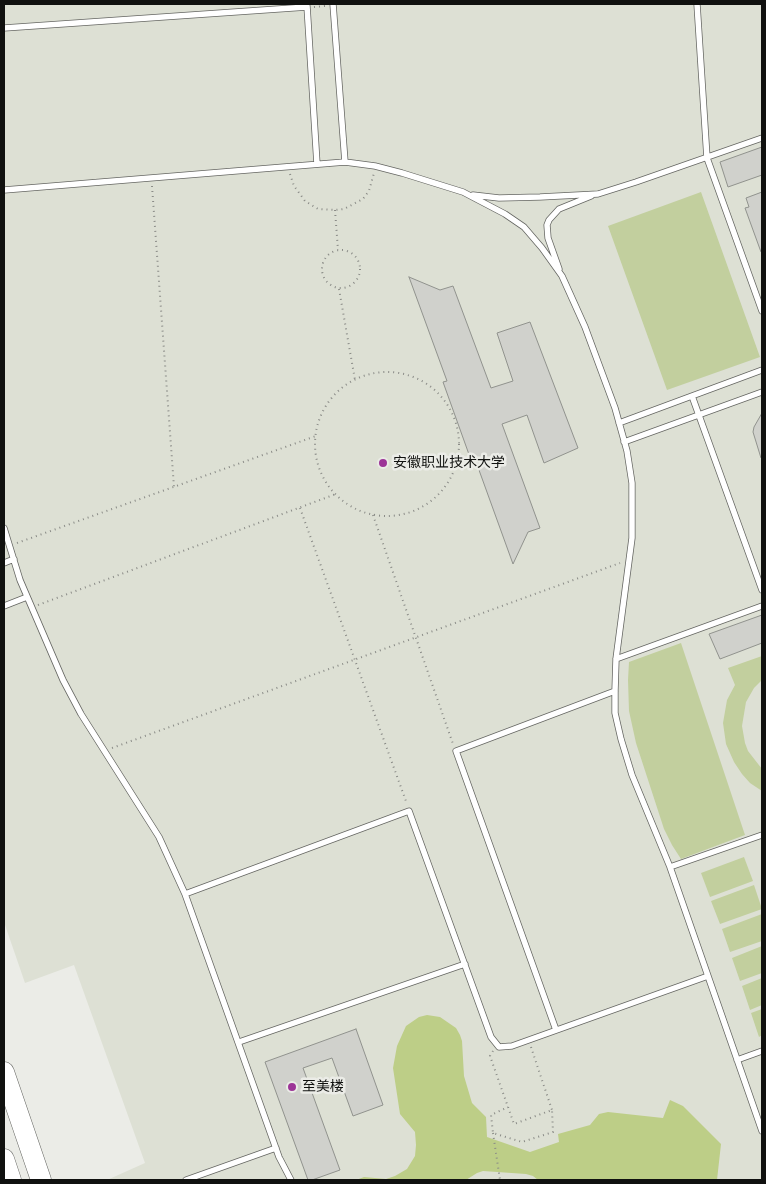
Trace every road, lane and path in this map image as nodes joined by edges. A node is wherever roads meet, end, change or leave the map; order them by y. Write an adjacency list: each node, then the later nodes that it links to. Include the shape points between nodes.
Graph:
1 (333, 4): 7 (lane)
2 (697, 4): 6 (lane)
3 (307, 6): 4 (lane); 8 (lane)
4 (4, 28)
5 (762, 138): 6 (lane)
6 (707, 158): 13 (lane); 19 (lane)
7 (345, 162): 8 (lane); 9 (lane)
8 (317, 164): 10 (lane)
9 (375, 166): 14 (lane); 15 (path, via 372,183 363,199)
10 (287, 167): 11 (lane); 15 (path, via 294,186 305,201 318,209)
11 (151, 178): 12 (lane); 28 (path)
12 (4, 190)
13 (598, 194): 14 (lane, via 499,198); 17 (lane, via 558,209 548,220 548,238)
14 (469, 195): 17 (lane, via 524,227)
15 (335, 210): 16 (path)
16 (338, 250): 18 (path, via 327,256 322,273 328,284); 18 (path, via 344,250 358,260 360,272 355,283)
17 (562, 276): 25 (lane, via 585,327)
18 (339, 289): 21 (path)
19 (762, 312)
20 (762, 370): 23 (lane)
21 (355, 380): 26 (path, via 343,387 324,409); 31 (path, via 375,374 396,373 422,381 448,405 459,438 458,459 451,479 433,501 408,514)
22 (762, 392): 24 (lane)
23 (692, 396): 24 (lane); 25 (lane)
24 (698, 415): 27 (lane); 37 (lane)
25 (619, 423): 27 (lane)
26 (316, 436): 28 (path); 29 (path, via 318,464)
27 (624, 442): 35 (lane, via 632,491)
28 (174, 487): 33 (path)
29 (336, 494): 30 (path); 31 (path, via 353,508)
30 (300, 508): 41 (path); 44 (path)
31 (373, 515): 42 (path)
32 (4, 528): 33 (lane)
33 (10, 546): 34 (lane)
34 (14, 559): 36 (lane); 38 (lane)
35 (629, 560): 42 (path); 43 (lane)
36 (4, 563)
37 (762, 590)
38 (27, 597): 39 (lane); 41 (lane)
39 (4, 606)
40 (762, 606): 43 (lane)
41 (31, 607): 46 (lane, via 63,680)
42 (416, 637): 44 (path); 47 (path)
43 (616, 659): 45 (lane)
44 (355, 660): 46 (path); 48 (path)
45 (615, 691): 47 (lane); 50 (lane, via 620,739)
46 (105, 750): 51 (lane, via 159,837)
47 (456, 751): 54 (lane)
48 (409, 811): 51 (lane); 52 (lane)
49 (762, 835): 50 (lane)
50 (670, 867): 53 (lane)
51 (185, 894): 56 (lane)
52 (465, 964): 56 (lane); 57 (lane)
53 (708, 976): 54 (lane); 59 (lane)
54 (556, 1030): 55 (lane)
55 (528, 1040): 57 (lane, via 502,1048); 62 (path)
56 (239, 1042): 65 (lane)
57 (496, 1045): 61 (path, via 490,1056)
58 (762, 1051): 59 (lane)
59 (737, 1060): 63 (lane)
60 (4, 1072): 68 (highway)
61 (508, 1107): 62 (path, via 514,1124); 64 (path, via 491,1115)
62 (552, 1110): 64 (path, via 554,1132 522,1142)
63 (762, 1131)
64 (493, 1133): 71 (path)
65 (276, 1148): 69 (lane); 70 (lane)
66 (4, 1159): 67 (highway)
67 (11, 1180)
68 (41, 1180)
69 (186, 1180)
70 (291, 1180)
71 (500, 1180)

